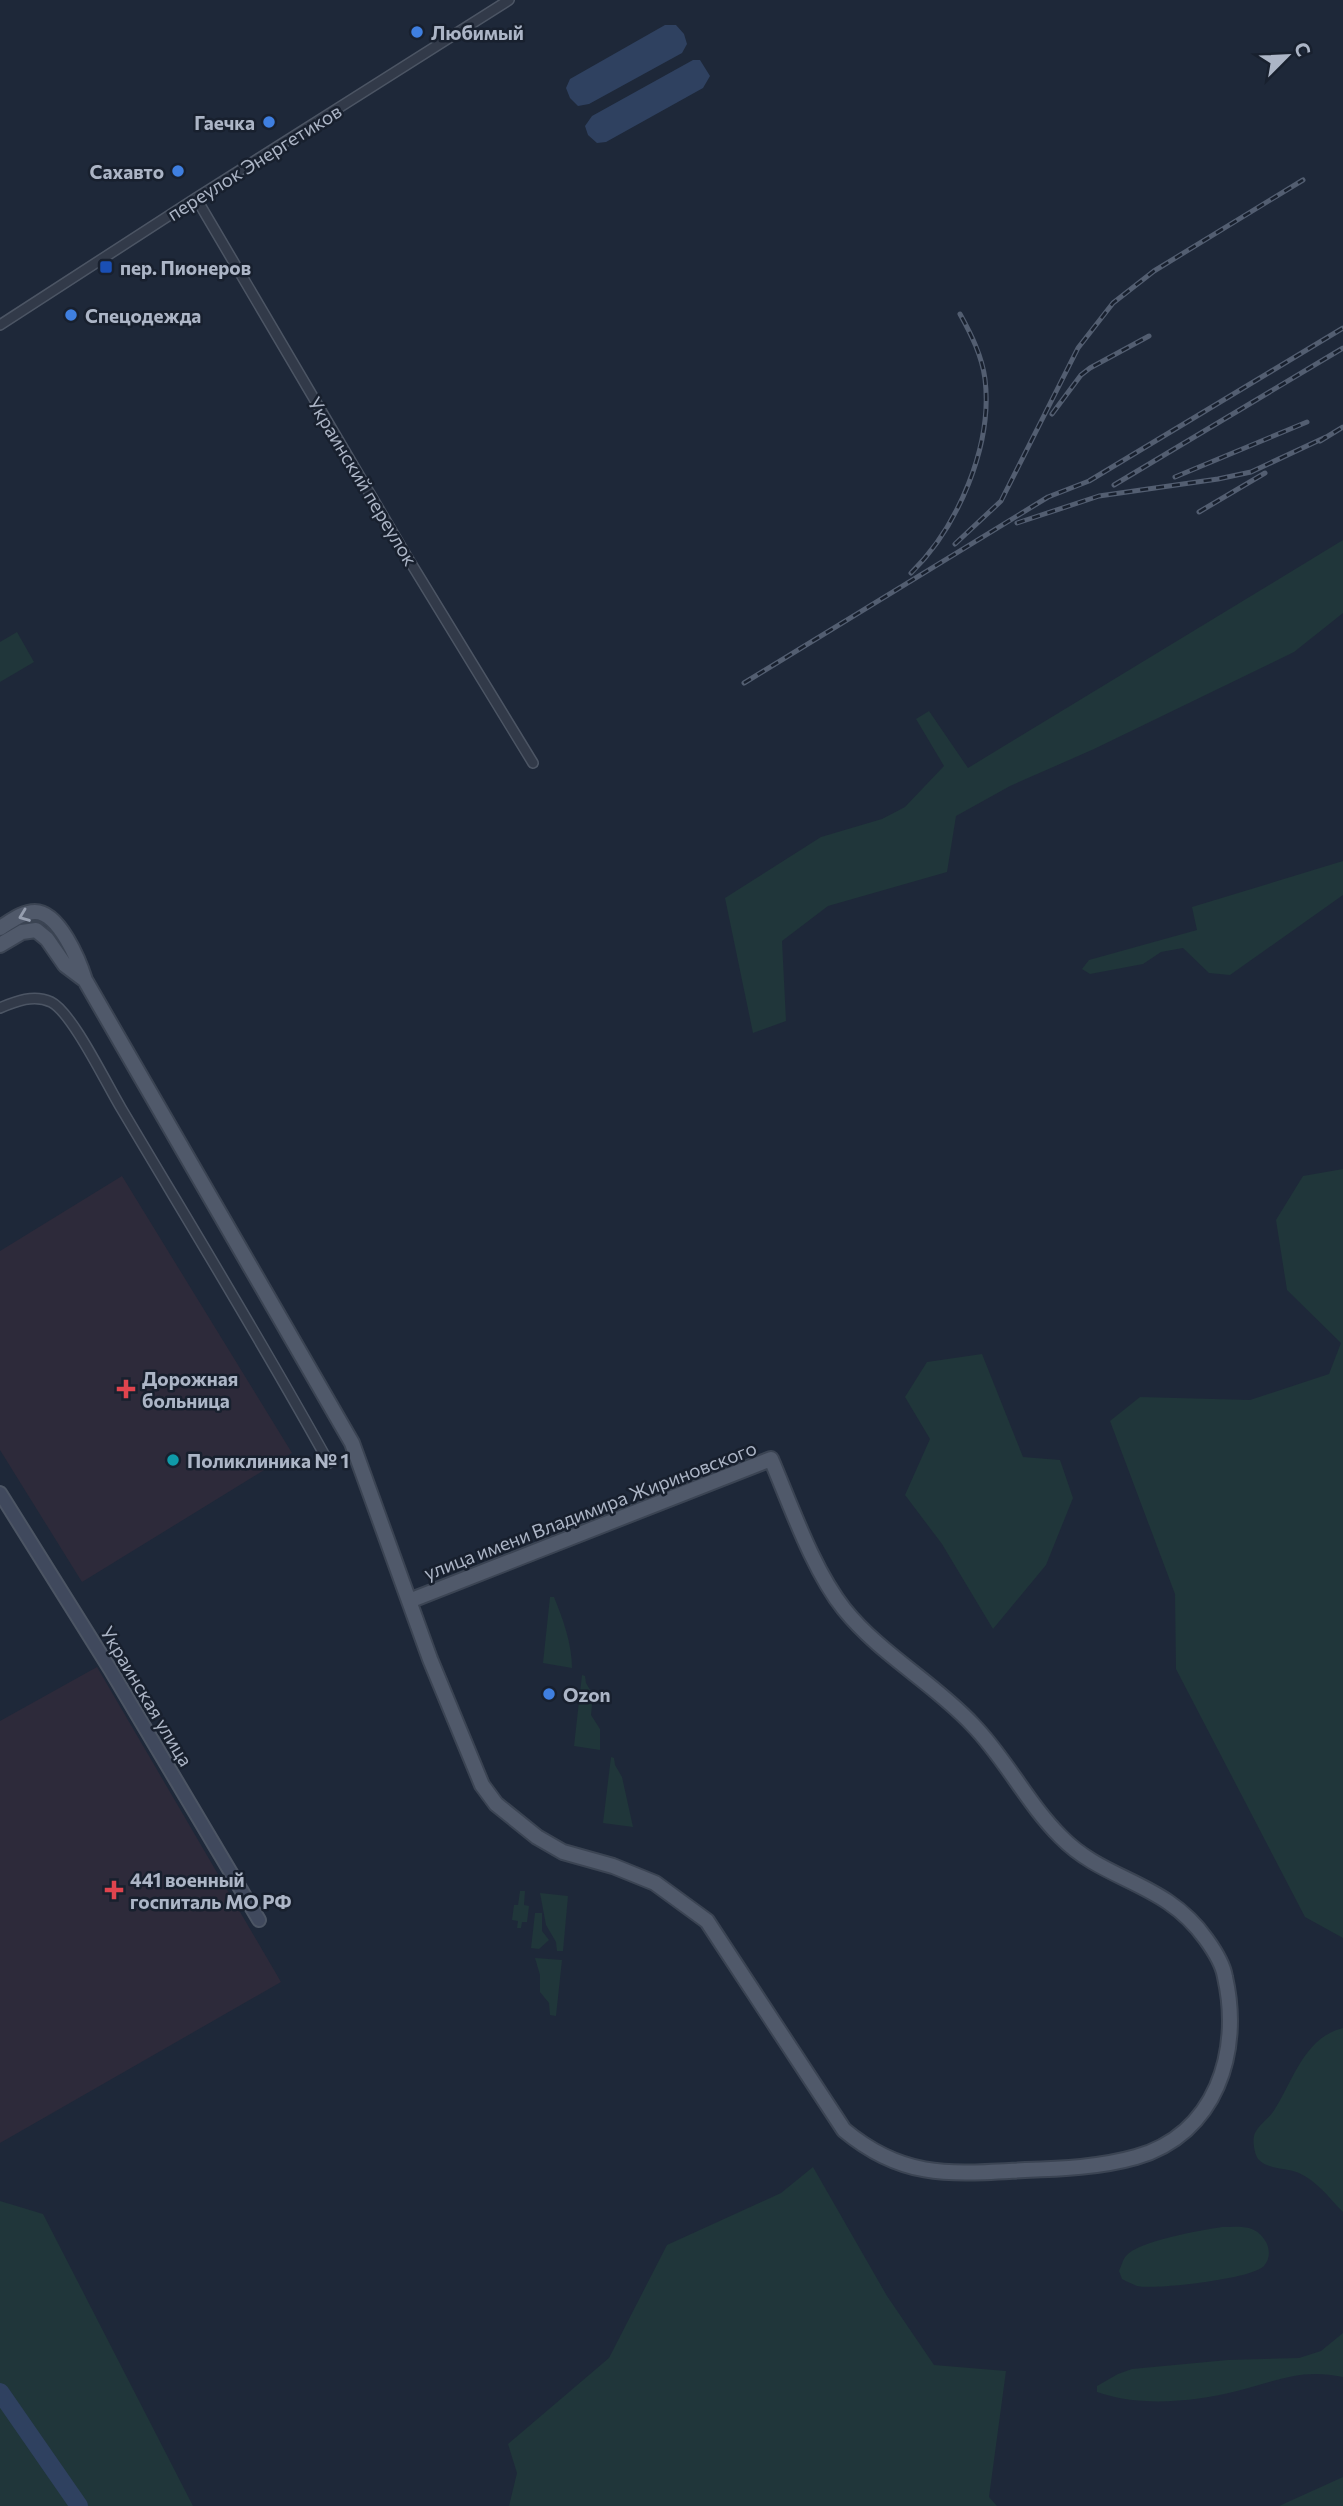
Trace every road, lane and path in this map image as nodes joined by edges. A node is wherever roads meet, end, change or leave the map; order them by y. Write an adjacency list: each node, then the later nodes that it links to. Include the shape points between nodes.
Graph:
1 (509, 0): 2 (street, переулок Энергетиков)
2 (196, 198): 3 (street, переулок Энергетиков); 4 (street, Украинский переулок)
3 (0, 325)
4 (533, 763)
5 (0, 928): 7 (main road, улица имени Владимира Жириновского, one-way to 5, via 78,956 48,916 27,913)
6 (0, 945): 7 (main road, улица имени Владимира Жириновского, via 22,932 36,930 65,965)
7 (85, 980): 11 (main road, улица имени Владимира Жириновского, via 352,1443)
8 (0, 1008): 9 (street, via 20,999 44,1000 73,1023)
9 (330, 1463)
10 (0, 1493): 12 (street, Украинская улица)
11 (409, 1601): 11 (main road, улица имени Владимира Жириновского, via 771,1459 826,1583 845,1610 973,1725 1063,1840 1174,1904 1213,1948 1225,1974 1230,2044 1210,2101 1178,2136 1160,2148 1120,2161 953,2174 911,2166 872,2150 844,2130 707,1921 656,1883 563,1852 496,1804 482,1785 460,1734)
12 (258, 1920)

